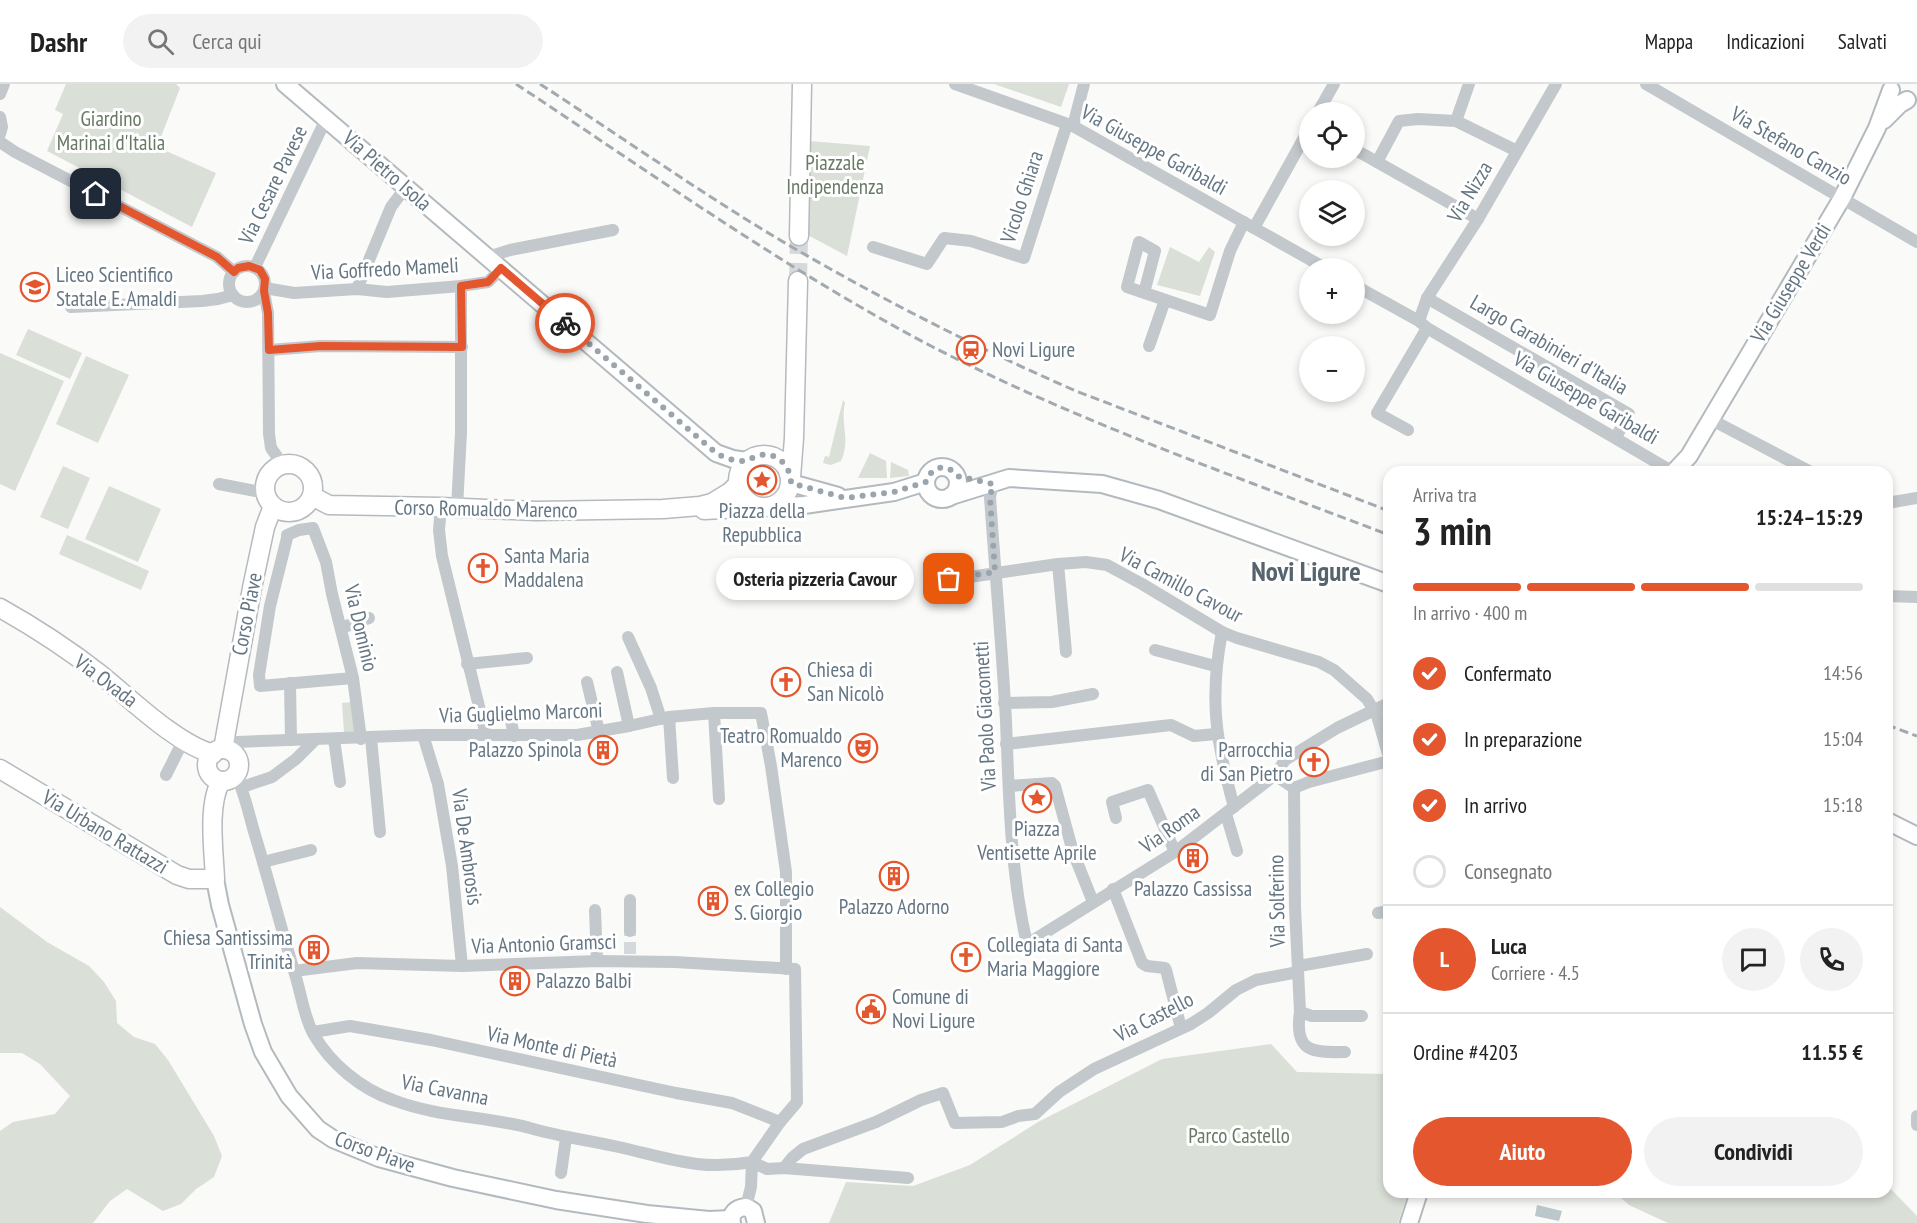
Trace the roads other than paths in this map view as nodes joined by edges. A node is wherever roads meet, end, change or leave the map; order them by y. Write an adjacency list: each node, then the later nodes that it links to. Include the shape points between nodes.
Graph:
1 (4, 84): 11 (street)
2 (285, 84): 15 (main road, Via Pietro Isola)
3 (802, 84): 30 (main road)
4 (956, 84): 17 (street, Via Giuseppe Garibaldi)
5 (1084, 84): 17 (street)
6 (1334, 84): 13 (street)
7 (1469, 84): 16 (street)
8 (1556, 84): 22 (street, Via Nizza)
9 (1646, 84): 26 (street, Via Stefano Canzio)
10 (1889, 87): 12 (main road, via 1899,98); 18 (main road, Via Giuseppe Verdi)
11 (0, 94)
12 (1912, 100): 18 (main road, Via Giuseppe Verdi, via 1900,104)
13 (1324, 102)
14 (0, 117): 19 (street)
15 (326, 119): 25 (main road, Via Pietro Isola); 35 (street, Via Cesare Pavese)
16 (1456, 121): 22 (street); 24 (street, via 1399,121)
17 (1070, 125): 28 (street, Via Giuseppe Garibaldi); 32 (street, Vicolo Ghiara, via 1024,258 959,238 944,238 927,264)
18 (1877, 128): 26 (main road, Via Giuseppe Verdi)
19 (0, 134)
20 (0, 142): 37 (street, via 217,257)
21 (1299, 145): 28 (street)
22 (1517, 151): 27 (street, Via Nizza)
23 (1365, 156): 24 (street)
24 (1377, 162): 27 (street)
25 (406, 187): 33 (main road, Via Pietro Isola); 40 (street, via 391,207)
26 (1842, 198): 31 (street, Via Stefano Canzio); 52 (main road, Via Giuseppe Verdi)
27 (1478, 219): 45 (street, Via Nizza)
28 (1249, 225): 34 (street, Via Giuseppe Garibaldi); 46 (street, via 1230,251 1210,315)
29 (613, 230): 33 (street)
30 (800, 236)
31 (1917, 242)
32 (873, 247)
33 (488, 257): 36 (main road, Via Pietro Isola)
34 (1307, 258)
35 (255, 267): 37 (street, via 244,266); 41 (street, via 263,274)
36 (501, 268): 39 (street, Via Goffredo Mameli, via 488,282); 57 (main road, Via Pietro Isola, via 716,453)
37 (234, 272): 44 (street, via 229,286)
38 (798, 281): 53 (main road)
39 (461, 286): 40 (street, Via Goffredo Mameli, via 387,292); 50 (street)
40 (357, 289): 41 (street, Via Goffredo Mameli, via 294,294)
41 (264, 290): 44 (street, via 252,301 241,301); 51 (street)
42 (1365, 291): 48 (street, Via Giuseppe Garibaldi)
43 (1144, 293): 46 (street)
44 (233, 295): 47 (street, via 202,301)
45 (1427, 298): 48 (street, Via Nizza); 55 (street, Largo Carabinieri d'Italia, via 1629,414)
46 (1165, 300): 49 (street)
47 (71, 307)
48 (1423, 324): 54 (street, Via Nizza, via 1377,413); 55 (street, Via Giuseppe Garibaldi)
49 (1149, 346)
50 (462, 347): 51 (street, via 321,346); 74 (street)
51 (269, 350): 58 (street, via 268,434 271,448)
52 (1710, 420): 60 (main road, Via Giuseppe Verdi); 61 (street)
53 (794, 429): 56 (main road); 63 (main road)
54 (1408, 430)
55 (1616, 437): 59 (street, Via Giuseppe Garibaldi)
56 (773, 456): 57 (main road, via 759,455); 63 (main road, via 783,462)
57 (746, 461): 65 (main road)
58 (283, 465): 68 (main road, via 298,466 309,475); 72 (main road, via 267,479)
59 (1673, 466)
60 (1686, 466)
61 (1799, 466)
62 (957, 476): 66 (main road); 67 (main road, via 939,467 931,472); 69 (main road, via 958,487)
63 (791, 480): 70 (main road, Corso Romualdo Marenco); 75 (main road, via 786,496)
64 (219, 484): 72 (street)
65 (738, 484): 75 (main road, via 748,502); 76 (main road, Corso Romualdo Marenco, via 712,502)
66 (993, 484): 69 (main road); 79 (street, Via Paolo Giacometti, via 990,497); 81 (main road, via 1009,478 1091,483 1132,492)
67 (929, 489): 69 (main road, via 942,499); 70 (main road, Corso Romualdo Marenco)
68 (312, 496): 72 (main road, via 295,511 280,510); 74 (main road, Corso Romualdo Marenco, via 329,505)
69 (951, 496)
70 (845, 498): 75 (main road, Corso Romualdo Marenco)
71 (1917, 498): 73 (street)
72 (270, 500): 118 (main road, Corso Piave)
73 (1893, 502)
74 (449, 507): 76 (main road, Corso Romualdo Marenco, via 547,511); 92 (street, via 439,530)
75 (765, 507): 76 (main road, Corso Romualdo Marenco)
76 (663, 509)
77 (313, 528): 86 (street, Via Dominio, via 326,562); 97 (street, Corso Piave, via 287,535 258,675 261,686)
78 (1058, 564): 79 (street, Via Camillo Cavour); 87 (street, Via Camillo Cavour, via 1086,562 1107,566); 90 (street)
79 (995, 572): 80 (street, Via Camillo Cavour); 99 (street, Via Paolo Giacometti)
80 (949, 579)
81 (1383, 582)
82 (1893, 596): 83 (street)
83 (1917, 597)
84 (4, 611): 116 (main road, Via Ovada, via 98,672)
85 (369, 618): 86 (street)
86 (341, 628): 95 (street, Via Dominio)
87 (1222, 632): 93 (street); 101 (street, Via Camillo Cavour, via 1319,662 1346,678)
88 (628, 637): 104 (street)
89 (1155, 650): 93 (street)
90 (1066, 652)
91 (527, 658): 92 (street)
92 (467, 664): 103 (street)
93 (1215, 666): 107 (street)
94 (617, 672): 105 (street)
95 (353, 678): 97 (street); 111 (street, Via Dominio)
96 (587, 682): 106 (street)
97 (290, 683): 115 (street)
98 (1093, 694): 99 (street, via 1052,702)
99 (1004, 703): 117 (street, Via Paolo Giacometti)
100 (1383, 705): 101 (street, Via Roma)
101 (1374, 709): 114 (street); 122 (street, Via Roma, via 1285,760)
102 (714, 713): 104 (street, Via Guglielmo Marconi); 128 (street); 148 (street, Via Guglielmo Marconi, via 761,713 786,872)
103 (483, 718): 109 (street); 110 (street, via 510,716)
104 (665, 718): 105 (street, Via Guglielmo Marconi); 123 (street)
105 (629, 726): 106 (street, Via Guglielmo Marconi)
106 (599, 732): 110 (street, Via Guglielmo Marconi)
107 (1216, 734): 117 (street, via 1194,736 1171,725); 129 (street)
108 (423, 735): 109 (street, Via Guglielmo Marconi); 111 (street, Via Guglielmo Marconi); 147 (street, Via De Ambrosis, via 438,784 450,854)
109 (486, 735): 110 (street, Via Guglielmo Marconi)
110 (514, 736)
111 (366, 738): 113 (street, Via Guglielmo Marconi); 132 (street, Via Dominio)
112 (316, 739): 113 (street, Via Guglielmo Marconi); 115 (street, Via Guglielmo Marconi); 124 (street, via 272,777)
113 (334, 739): 125 (street)
114 (1383, 739)
115 (291, 740): 118 (street, Via Guglielmo Marconi)
116 (183, 741): 118 (main road, Via Ovada, via 200,750); 121 (street)
117 (1006, 744): 126 (street, Via Paolo Giacometti)
118 (225, 749): 124 (main road, Corso Piave, via 238,760); 124 (main road, Corso Piave, via 208,762 209,772)
119 (1383, 761): 127 (street)
120 (0, 769): 138 (main road, Via Urbano Rattazzi, via 177,875)
121 (166, 775)
122 (1275, 775): 127 (street); 129 (street, Via Roma)
123 (674, 778)
124 (233, 781): 137 (street, Via Cavanna); 138 (main road, Corso Piave, via 217,789 214,802)
125 (340, 782)
126 (1009, 786): 141 (street, via 1052,783); 144 (street, Via Paolo Giacometti, via 1011,851)
127 (1293, 788): 149 (street, Via Solferino)
128 (719, 799)
129 (1230, 810): 135 (street); 136 (street, Via Roma)
130 (1116, 818): 136 (street, via 1112,802 1148,790)
131 (1893, 824): 133 (main road)
132 (380, 832)
133 (1917, 836)
134 (311, 850): 137 (street)
135 (1237, 851)
136 (1175, 852): 139 (street, Via Roma)
137 (263, 862): 150 (street, Via Cavanna)
138 (215, 879): 166 (main road, Corso Piave, via 264,1052 290,1096 318,1129 379,1158 453,1178 556,1200 647,1214)
139 (1113, 889): 141 (street, Via Roma); 153 (street, via 1142,963 1166,970)
140 (630, 900): 143 (street)
141 (1093, 902): 144 (street, Via Roma)
142 (595, 910): 146 (street)
143 (630, 931)
144 (1027, 944)
145 (1367, 954): 149 (street, Via Castello)
146 (597, 961): 147 (street, Via Antonio Gramsci); 148 (street, Via Antonio Gramsci, via 630,958)
147 (462, 966): 150 (street, Via Antonio Gramsci, via 357,963)
148 (790, 969): 157 (street, via 797,1102)
149 (1298, 969): 151 (street, Via Solferino); 153 (street, Via Castello, via 1256,980 1236,990 1208,1013)
150 (294, 971): 154 (street, Via Cavanna)
151 (1300, 1012): 152 (street, via 1312,1016); 155 (street, Via Solferino, via 1297,1029 1305,1045 1313,1050)
152 (1362, 1016)
153 (1181, 1028): 161 (street, Via Castello, via 1094,1069 1035,1114 1002,1122 955,1123 943,1093 803,1149)
154 (313, 1032): 157 (street, Via Monte di Pietà, via 350,1026 410,1036 732,1103); 159 (street, Via Cavanna, via 353,1079 390,1100 417,1109 503,1120)
155 (1345, 1052)
156 (1917, 1116): 158 (street)
157 (780, 1122): 160 (street)
158 (1917, 1125)
159 (566, 1138): 160 (street, Via Cavanna, via 702,1166); 162 (street)
160 (752, 1162): 161 (street, via 767,1169); 165 (street)
161 (784, 1168): 163 (street)
162 (561, 1173)
163 (908, 1178)
164 (1417, 1198): 168 (main road)
165 (746, 1207): 166 (main road, via 736,1210); 167 (main road, via 753,1211)
166 (731, 1221)
167 (756, 1223)
168 (1409, 1223)

